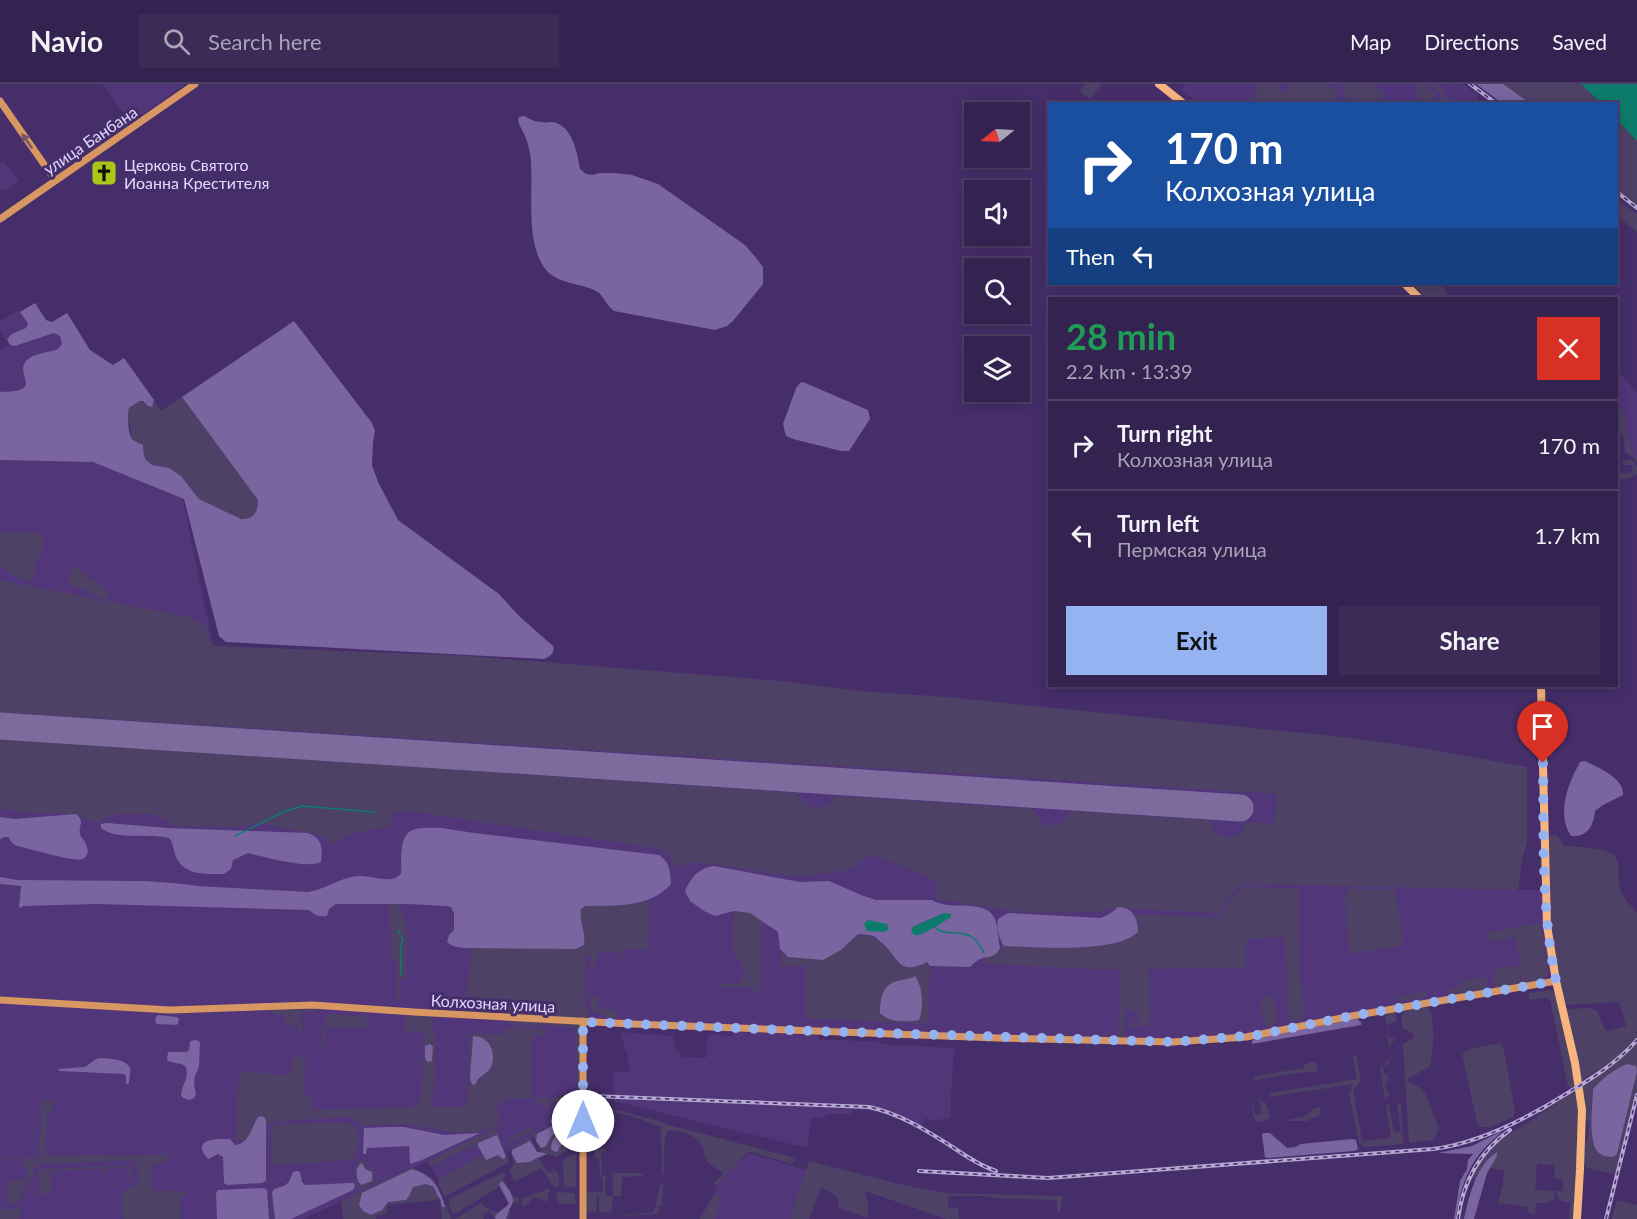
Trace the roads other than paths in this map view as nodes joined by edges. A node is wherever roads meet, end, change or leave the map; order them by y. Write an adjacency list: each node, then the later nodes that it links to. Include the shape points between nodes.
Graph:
1 (195, 84): 5 (street, улица Банбана)
2 (1159, 84): 4 (main road)
3 (0, 101): 5 (street, one-way to 3)
4 (1182, 102)
5 (55, 180): 6 (street, улица Банбана)
6 (0, 219)
7 (1406, 285): 8 (main road)
8 (1418, 297)
9 (1540, 687): 10 (main road, via 1545,908)
10 (1556, 981): 12 (street, Колхозная улица, via 1257,1035 1173,1042); 14 (main road, via 1581,1102)
11 (0, 1000): 12 (street, Колхозная улица, via 170,1010 313,1005)
12 (583, 1022): 13 (street)
13 (583, 1219)
14 (1577, 1219)

